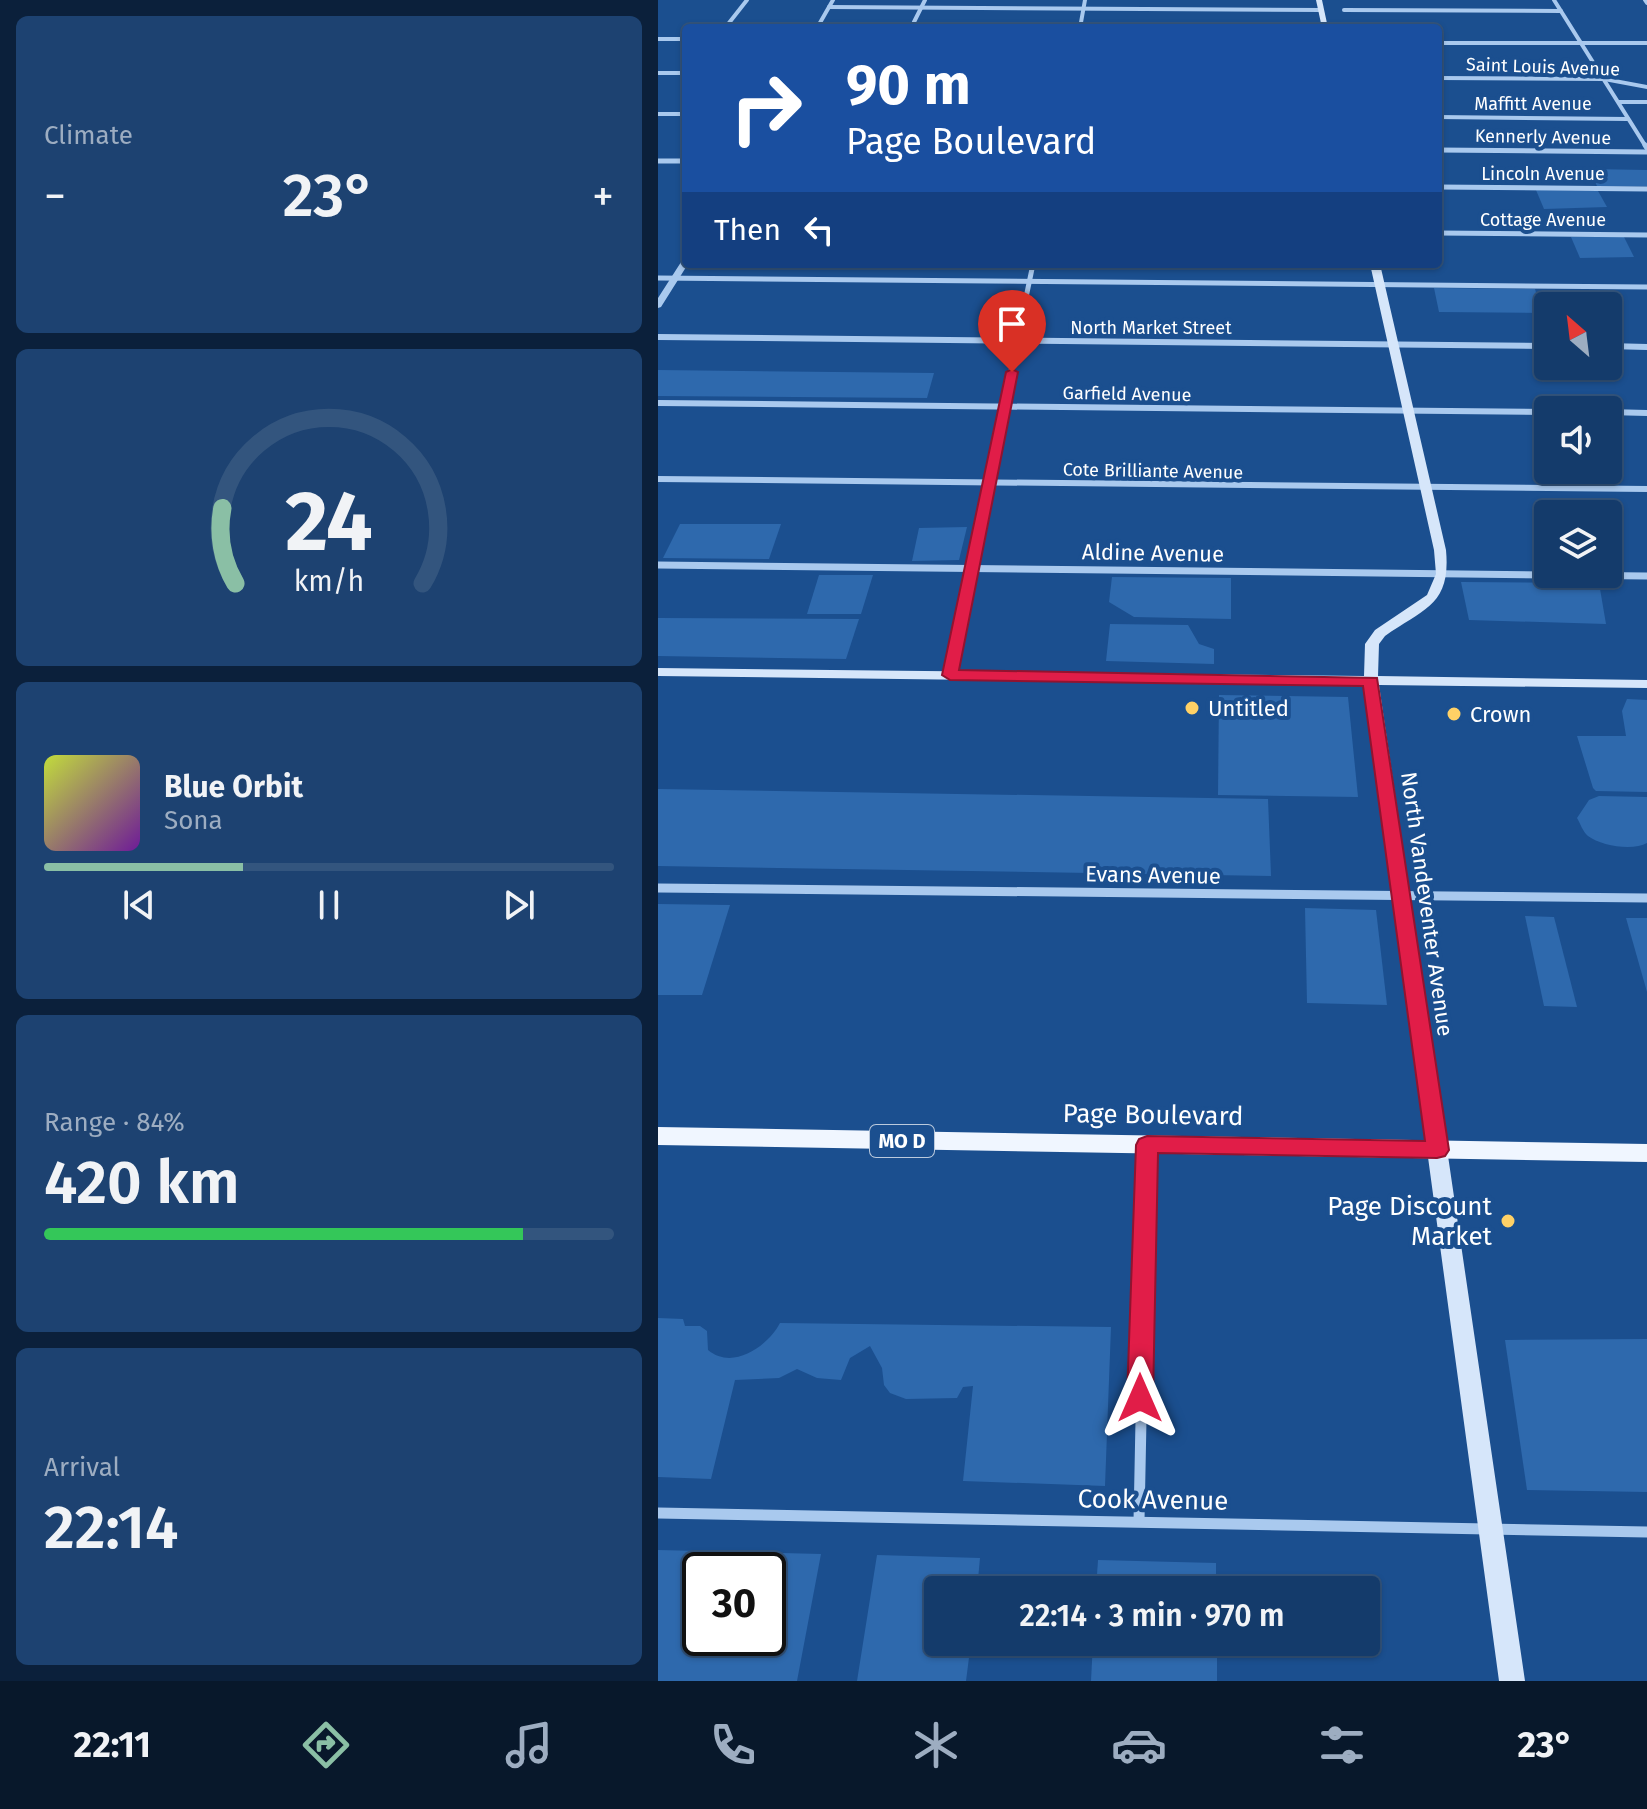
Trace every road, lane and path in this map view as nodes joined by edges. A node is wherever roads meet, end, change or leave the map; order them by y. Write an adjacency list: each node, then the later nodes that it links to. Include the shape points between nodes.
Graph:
1 (747, 0): 14 (street)
2 (833, 0): 7 (street)
3 (925, 0): 8 (street)
4 (1085, 0): 9 (street)
5 (1319, 0): 10 (main road)
6 (1554, 0): 12 (street)
7 (829, 7): 8 (street); 15 (street)
8 (921, 8): 9 (street); 13 (street)
9 (1083, 9): 10 (street); 16 (street)
10 (1321, 10): 17 (main road)
11 (1344, 10): 12 (street)
12 (1561, 11): 22 (street)
13 (914, 22)
14 (728, 24)
15 (819, 24)
16 (1081, 24)
17 (1324, 24)
18 (658, 39): 19 (street)
19 (682, 39)
20 (1442, 43): 22 (street)
21 (1647, 43): 22 (street)
22 (1581, 44): 26 (street)
23 (658, 73): 24 (street)
24 (682, 73)
25 (1442, 78): 26 (street, Saint Louis Avenue)
26 (1604, 79): 27 (street, Saint Louis Avenue); 28 (street)
27 (1647, 87)
28 (1619, 102): 29 (street, Saint Louis Avenue); 33 (street)
29 (1647, 102)
30 (658, 114): 31 (street)
31 (682, 114)
32 (1442, 117): 33 (street, Maffitt Avenue)
33 (1628, 119): 34 (street)
34 (1646, 146): 35 (street, Kennerly Avenue)
35 (1442, 150)
36 (658, 161): 37 (street)
37 (682, 161)
38 (1442, 187): 39 (street, Lincoln Avenue)
39 (1647, 189)
40 (1442, 233): 41 (street, Cottage Avenue)
41 (1647, 235)
42 (682, 267): 46 (street)
43 (1032, 268): 47 (street)
44 (1376, 268): 48 (main road)
45 (658, 278): 46 (street)
46 (675, 278): 47 (street); 50 (street)
47 (1029, 282): 48 (street); 52 (street)
48 (1380, 285): 49 (street); 53 (main road)
49 (1647, 287)
50 (658, 305)
51 (658, 337): 52 (street, North Market Street)
52 (1018, 341): 53 (street, North Market Street); 58 (street)
53 (1392, 344): 54 (street, North Market Street); 59 (main road)
54 (1534, 346)
55 (1622, 346): 56 (street)
56 (1647, 347)
57 (658, 403): 58 (street, Garfield Avenue)
58 (1005, 407): 59 (street, Garfield Avenue); 64 (street)
59 (1407, 410): 60 (street, Garfield Avenue); 65 (main road)
60 (1534, 412)
61 (1622, 412): 62 (street)
62 (1647, 413)
63 (658, 479): 64 (street, Cote Brilliante Avenue)
64 (987, 483): 65 (street, Cote Brilliante Avenue); 68 (street)
65 (1423, 487): 66 (street, Cote Brilliante Avenue); 69 (main road)
66 (1647, 489)
67 (658, 565): 68 (street, Aldine Avenue)
68 (971, 569): 69 (street, Aldine Avenue); 72 (street)
69 (1442, 574): 70 (street, Aldine Avenue); 73 (main road, North Vandeventer Avenue, via 1433,597 1372,644)
70 (1647, 576)
71 (658, 672): 72 (main road)
72 (950, 675): 73 (main road)
73 (1371, 681): 74 (main road); 76 (main road, North Vandeventer Avenue)
74 (1647, 684)
75 (658, 888): 76 (street, Evans Avenue)
76 (1402, 895): 77 (street, Evans Avenue); 80 (main road, North Vandeventer Avenue)
77 (1647, 898)
78 (658, 1136): 79 (main road, Page Boulevard / MO D)
79 (1147, 1145): 80 (main road, Page Boulevard / MO D); 83 (street)
80 (1437, 1150): 81 (main road, Page Boulevard / MO D); 84 (main road, North Vandeventer Avenue)
81 (1647, 1153)
82 (658, 1513): 83 (street, Cook Avenue)
83 (1139, 1521): 84 (street, Cook Avenue)
84 (1489, 1528): 85 (street, Cook Avenue); 86 (main road, North Vandeventer Avenue)
85 (1647, 1532)
86 (1512, 1681)

